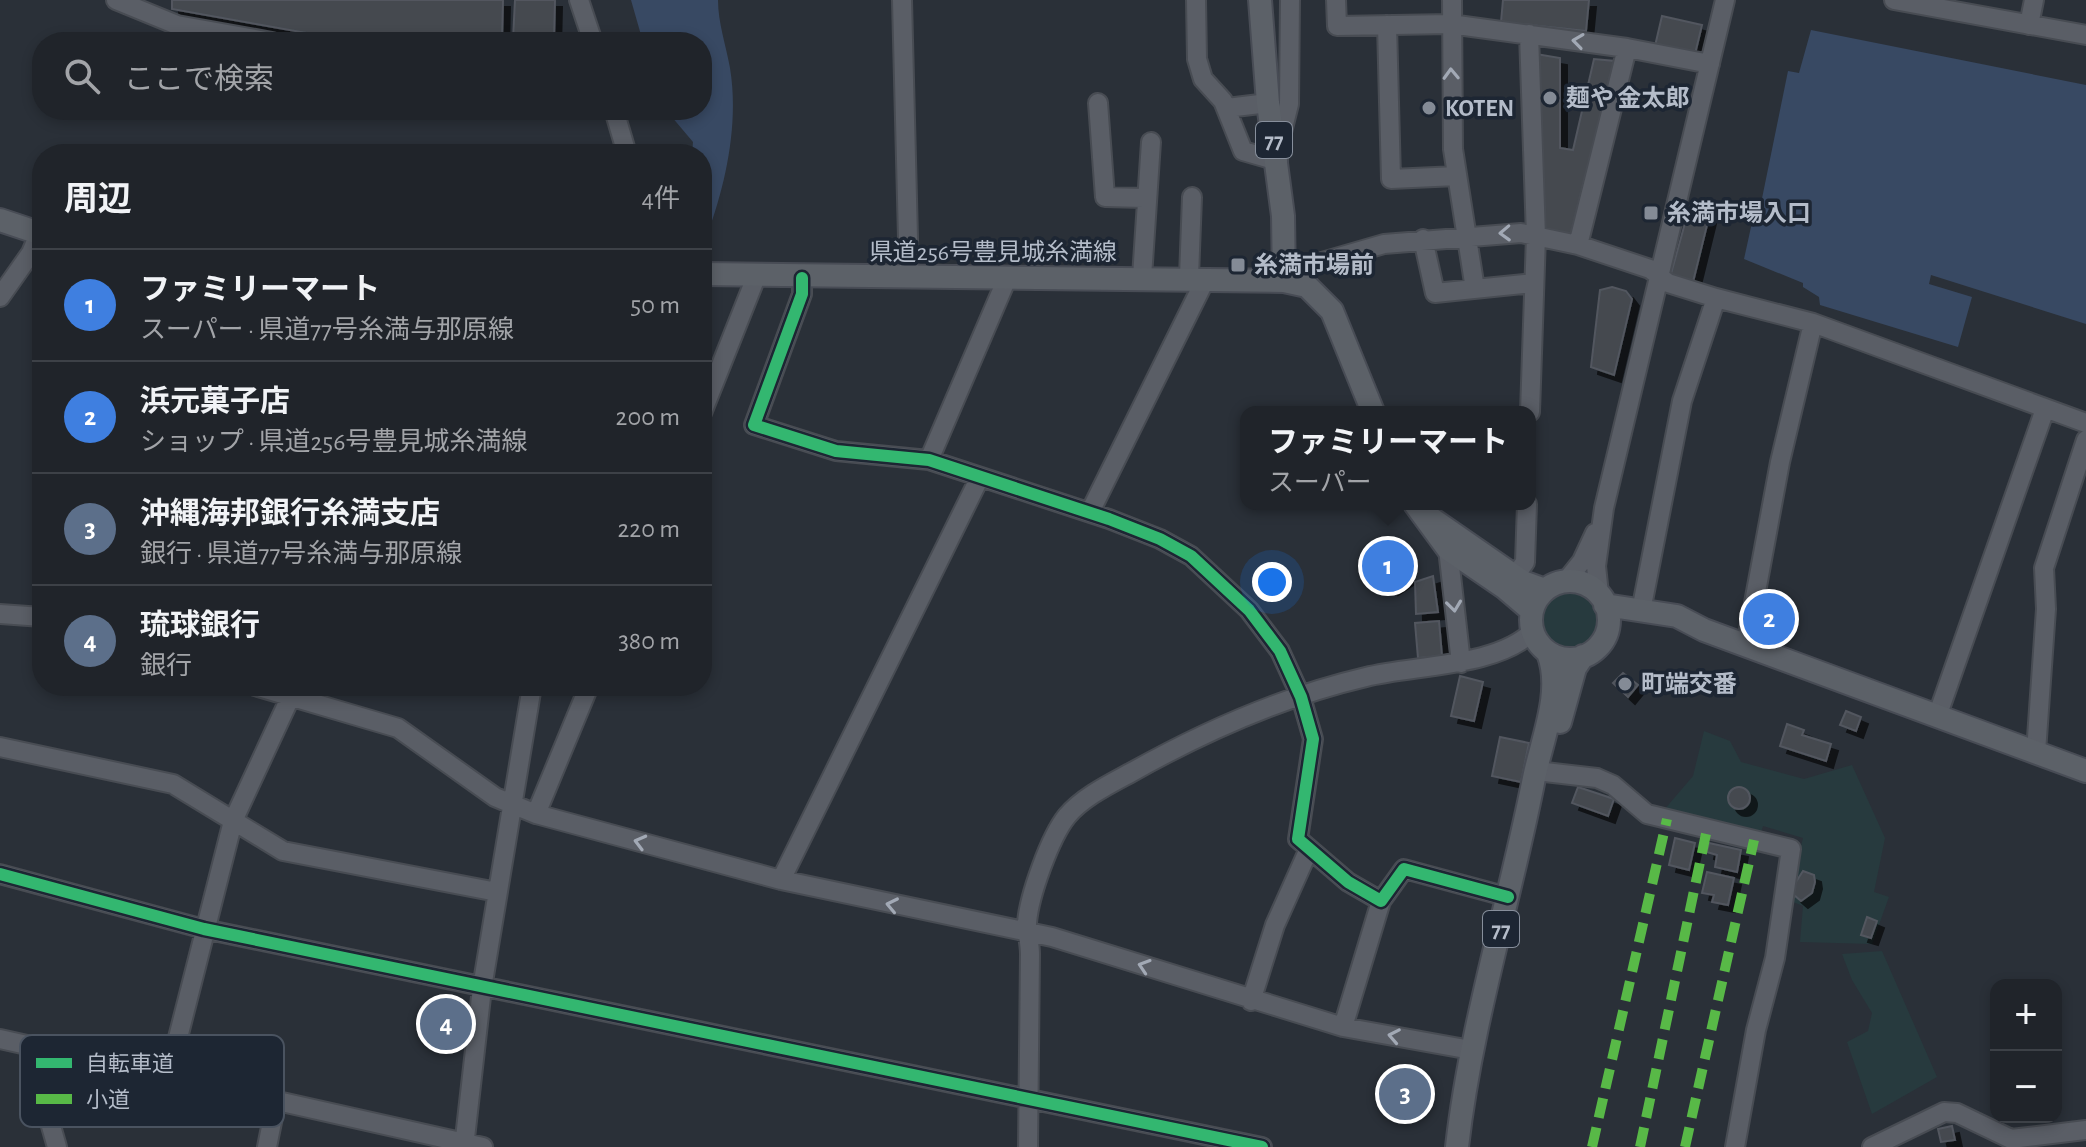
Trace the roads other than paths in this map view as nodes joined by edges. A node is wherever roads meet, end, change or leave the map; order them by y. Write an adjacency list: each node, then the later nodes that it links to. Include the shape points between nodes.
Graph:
1 (116, 0): 15 (street, via 177,25)
2 (579, 0): 16 (street)
3 (902, 0): 44 (street)
4 (1196, 0): 23 (street, via 1200,69)
5 (1260, 0): 22 (main road, 77)
6 (1290, 0): 27 (street, via 1289,104)
7 (1336, 0): 13 (street, via 1337,26)
8 (1452, 0): 12 (street)
9 (1725, 0): 20 (street)
10 (1894, 0): 14 (street)
11 (2034, 0): 14 (street)
12 (1450, 24): 13 (street); 17 (street); 28 (street, one-way to 12)
13 (1387, 25): 28 (street, via 1391,179)
14 (2029, 25): 18 (street)
15 (216, 32)
16 (590, 32)
17 (1529, 34): 19 (street, one-way to 17); 34 (street)
18 (2086, 35)
19 (1627, 48): 20 (street); 36 (street)
20 (1710, 64): 42 (street)
21 (1098, 103): 30 (street, via 1105,197)
22 (1268, 103): 23 (street); 27 (main road, 77)
23 (1227, 108): 27 (street, via 1243,151)
24 (617, 120): 26 (street)
25 (1151, 142): 30 (street)
26 (624, 144)
27 (1277, 156): 46 (main road, 77)
28 (1457, 176): 33 (street)
29 (1192, 197): 45 (street)
30 (1144, 198): 41 (street)
31 (0, 220): 32 (main road)
32 (32, 231)
33 (1466, 235): 34 (street, one-way to 33); 35 (street); 48 (street)
34 (1536, 236): 36 (street); 47 (street)
35 (1423, 239): 46 (street, via 1315,264); 48 (street, via 1435,293)
36 (1578, 245): 42 (street, via 1650,269)
37 (32, 251): 49 (street)
38 (712, 275): 40 (main road, 県道256号豊見城糸満線)
39 (1008, 276): 41 (main road, 県道256号豊見城糸満線); 44 (main road, 県道256号豊見城糸満線); 58 (street)
40 (756, 277): 43 (main road, 県道256号豊見城糸満線); 52 (street)
41 (1142, 277): 45 (main road, 県道256号豊見城糸満線)
42 (1658, 277): 50 (street); 60 (street)
43 (802, 278): 44 (main road, 県道256号豊見城糸満線); 58 (street, via 802,294 754,425 836,451)
44 (909, 278)
45 (1198, 278): 46 (main road, 県道256号豊見城糸満線); 64 (street)
46 (1288, 282): 53 (main road, via 1307,286 1332,311)
47 (1534, 283): 48 (street); 54 (street)
48 (1475, 289)
49 (0, 297)
50 (1716, 298): 51 (street); 70 (street, via 1682,401)
51 (1813, 323): 55 (street); 76 (street, via 1780,462)
52 (712, 388)
53 (1371, 406)
54 (1530, 406)
55 (2045, 409): 56 (street); 84 (street)
56 (2086, 423)
57 (2086, 440): 86 (street, via 2044,568)
58 (929, 460): 59 (street)
59 (980, 477): 64 (street); 95 (street)
60 (1604, 508): 67 (street, via 1582,561); 69 (street, via 1596,566)
61 (1419, 510): 65 (main road)
62 (1421, 510): 66 (main road)
63 (1527, 510): 66 (street, via 1525,562)
64 (1090, 512): 82 (street, via 1160,539 1225,584 1280,651)
65 (1448, 549): 74 (main road, via 1505,588); 78 (street, one-way to 78)
66 (1515, 576): 68 (main road)
67 (1566, 581): 68 (main road); 69 (main road, via 1578,581)
68 (1545, 590): 74 (main road)
69 (1602, 599): 70 (main road); 75 (main road)
70 (1641, 611): 73 (main road, via 1677,616)
71 (0, 614): 72 (street)
72 (32, 616)
73 (1704, 630): 75 (main road, via 1629,624); 76 (main road)
74 (1540, 636): 77 (main road, via 1562,658); 78 (street, via 1490,665); 90 (main road, 77, via 1554,667 1553,686)
75 (1605, 636): 77 (main road, 77)
76 (1746, 646): 84 (main road)
77 (1583, 656): 88 (main road, 77)
78 (1461, 663): 82 (street, via 1367,676)
79 (284, 696): 83 (street)
80 (530, 696): 89 (street)
81 (585, 696): 91 (street)
82 (1301, 697): 93 (street, via 1313,739 1298,839); 100 (street, via 1204,734 1076,807 1049,849)
83 (290, 698): 89 (street, via 398,728); 92 (street)
84 (1938, 714): 86 (main road)
85 (0, 747): 92 (street, via 173,784)
86 (2036, 752): 87 (main road)
87 (2086, 771)
88 (1545, 772): 90 (main road, 77); 120 (street, via 1597,778 1647,814 1791,849 1775,958)
89 (510, 805): 91 (street); 96 (street)
90 (1531, 807): 97 (main road, 77)
91 (536, 814): 95 (street, one-way to 91)
92 (233, 821): 96 (street, via 283,851); 99 (street)
93 (1309, 849): 98 (street); 102 (street, via 1275,925)
94 (0, 874): 99 (street)
95 (781, 880): 100 (street, one-way to 95)
96 (497, 892): 101 (street)
97 (1508, 897): 98 (street, via 1404,869); 107 (main road, 77)
98 (1381, 901): 103 (street)
99 (204, 929): 101 (street); 104 (street)
100 (1028, 933): 102 (street, one-way to 100); 108 (street)
101 (482, 988): 108 (street); 114 (street)
102 (1251, 1001): 103 (street)
103 (1343, 1027): 107 (street, one-way to 103)
104 (178, 1035)
105 (0, 1039): 106 (street)
106 (20, 1044)
107 (1471, 1050): 119 (main road, 77)
108 (1031, 1100): 113 (street); 117 (street)
109 (284, 1104): 114 (street)
110 (51, 1127): 115 (street)
111 (271, 1127): 116 (street)
112 (2086, 1130): 121 (street, via 2011,1139 1944,1112)
113 (1222, 1143): 118 (street)
114 (471, 1146)
115 (57, 1147)
116 (267, 1147)
117 (1028, 1147)
118 (1262, 1147)
119 (1457, 1147)
120 (1735, 1147)
121 (1872, 1147)

